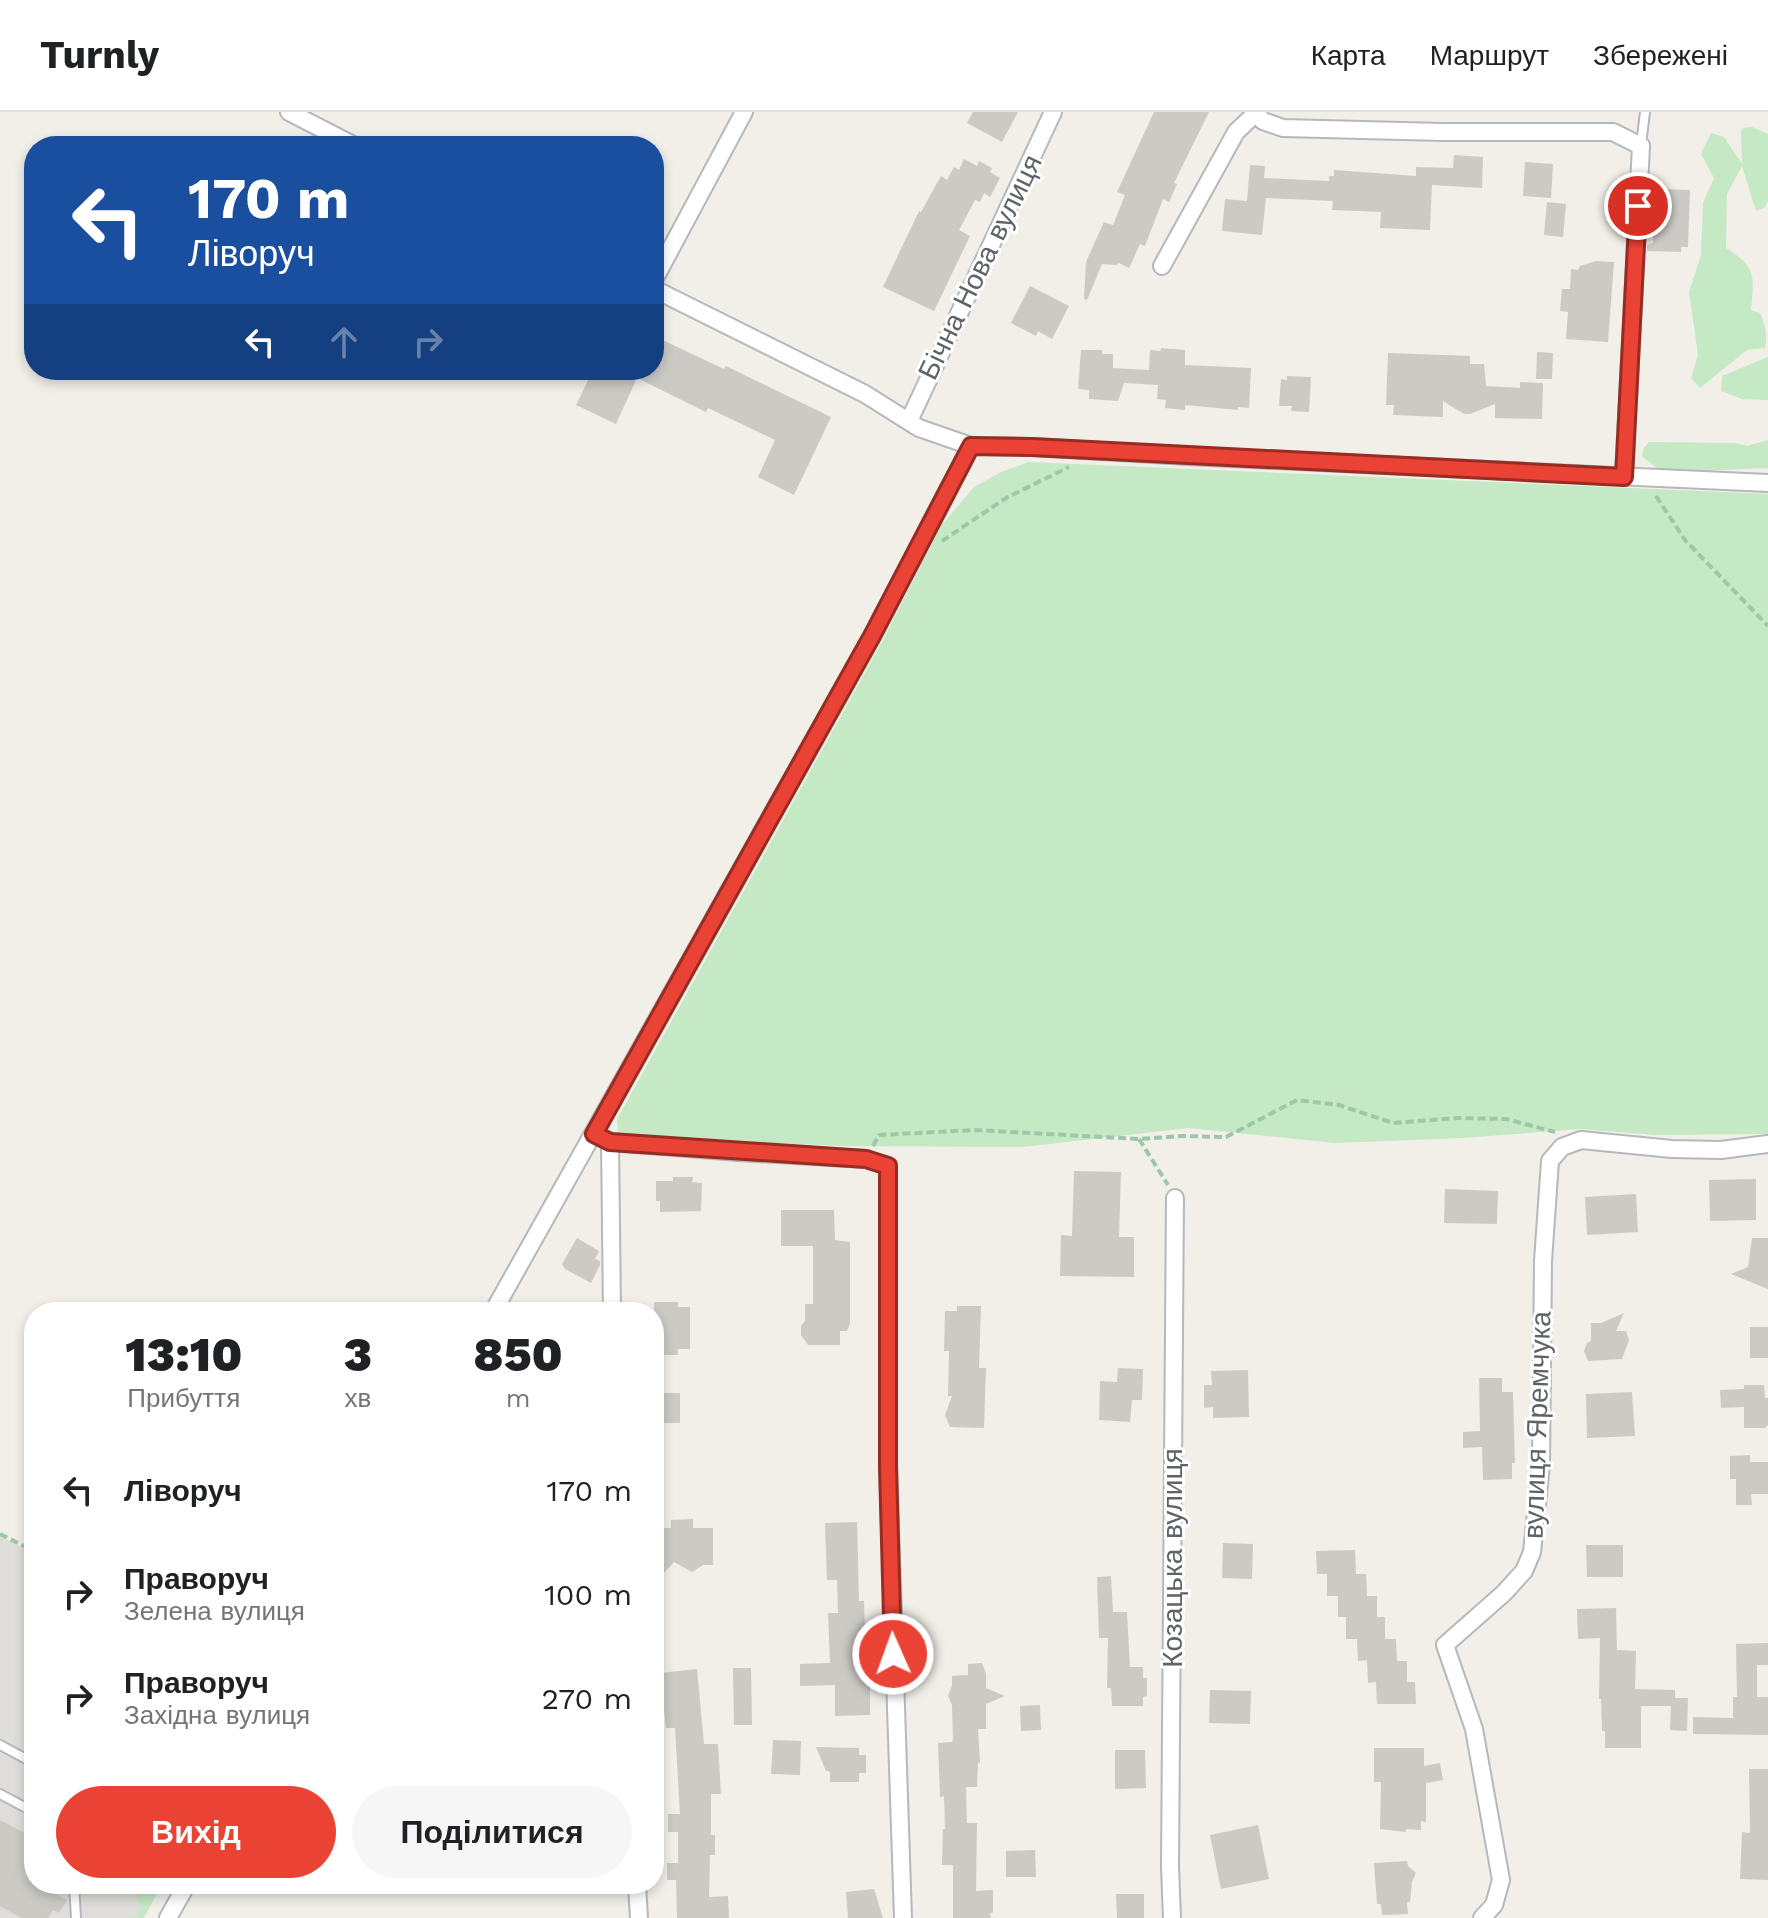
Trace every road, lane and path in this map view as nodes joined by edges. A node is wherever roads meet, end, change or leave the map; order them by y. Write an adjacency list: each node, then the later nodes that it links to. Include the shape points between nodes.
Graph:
1 (289, 112): 6 (street)
2 (744, 112): 8 (street)
3 (1053, 112): 11 (street, Бічна Нова вулиця)
4 (1255, 112): 7 (street, via 1283,128 1613,132); 9 (street, via 1236,132)
5 (1645, 112): 7 (lane)
6 (336, 136)
7 (1641, 146): 14 (street)
8 (664, 261)
9 (1162, 266)
10 (664, 294): 11 (street)
11 (909, 421): 12 (street)
12 (971, 446): 14 (street); 17 (street)
13 (1073, 465): 17 (path, via 1006,498)
14 (1624, 477): 15 (street)
15 (1643, 478): 16 (street); 18 (path, via 1685,540)
16 (1768, 483)
17 (911, 562): 19 (street)
18 (1768, 626)
19 (594, 1134): 22 (street); 26 (street)
20 (1139, 1139): 21 (path, via 1226,1137 1297,1100 1339,1105 1393,1123 1506,1119); 24 (path, via 975,1130 879,1135); 25 (path)
21 (1581, 1140): 23 (street, via 1672,1149); 42 (street, вулиця Яремчука, via 1562,1147 1550,1161 1543,1261 1541,1465 1532,1552 1524,1571 1504,1593 1445,1645 1474,1729 1501,1880 1494,1905)
22 (610, 1142): 24 (street); 27 (street)
23 (1768, 1144)
24 (866, 1159): 40 (street, via 888,1166 888,1466)
25 (1175, 1198): 41 (street, Козацька вулиця)
26 (499, 1302)
27 (612, 1302)
28 (0, 1534): 29 (path)
29 (24, 1546)
30 (0, 1745): 31 (lane)
31 (24, 1758)
32 (0, 1794): 33 (lane)
33 (24, 1807)
34 (75, 1894): 37 (lane)
35 (181, 1894): 38 (street)
36 (638, 1894): 39 (street)
37 (76, 1918)
38 (168, 1918)
39 (639, 1918)
40 (903, 1918)
41 (1172, 1918)
42 (1482, 1918)

